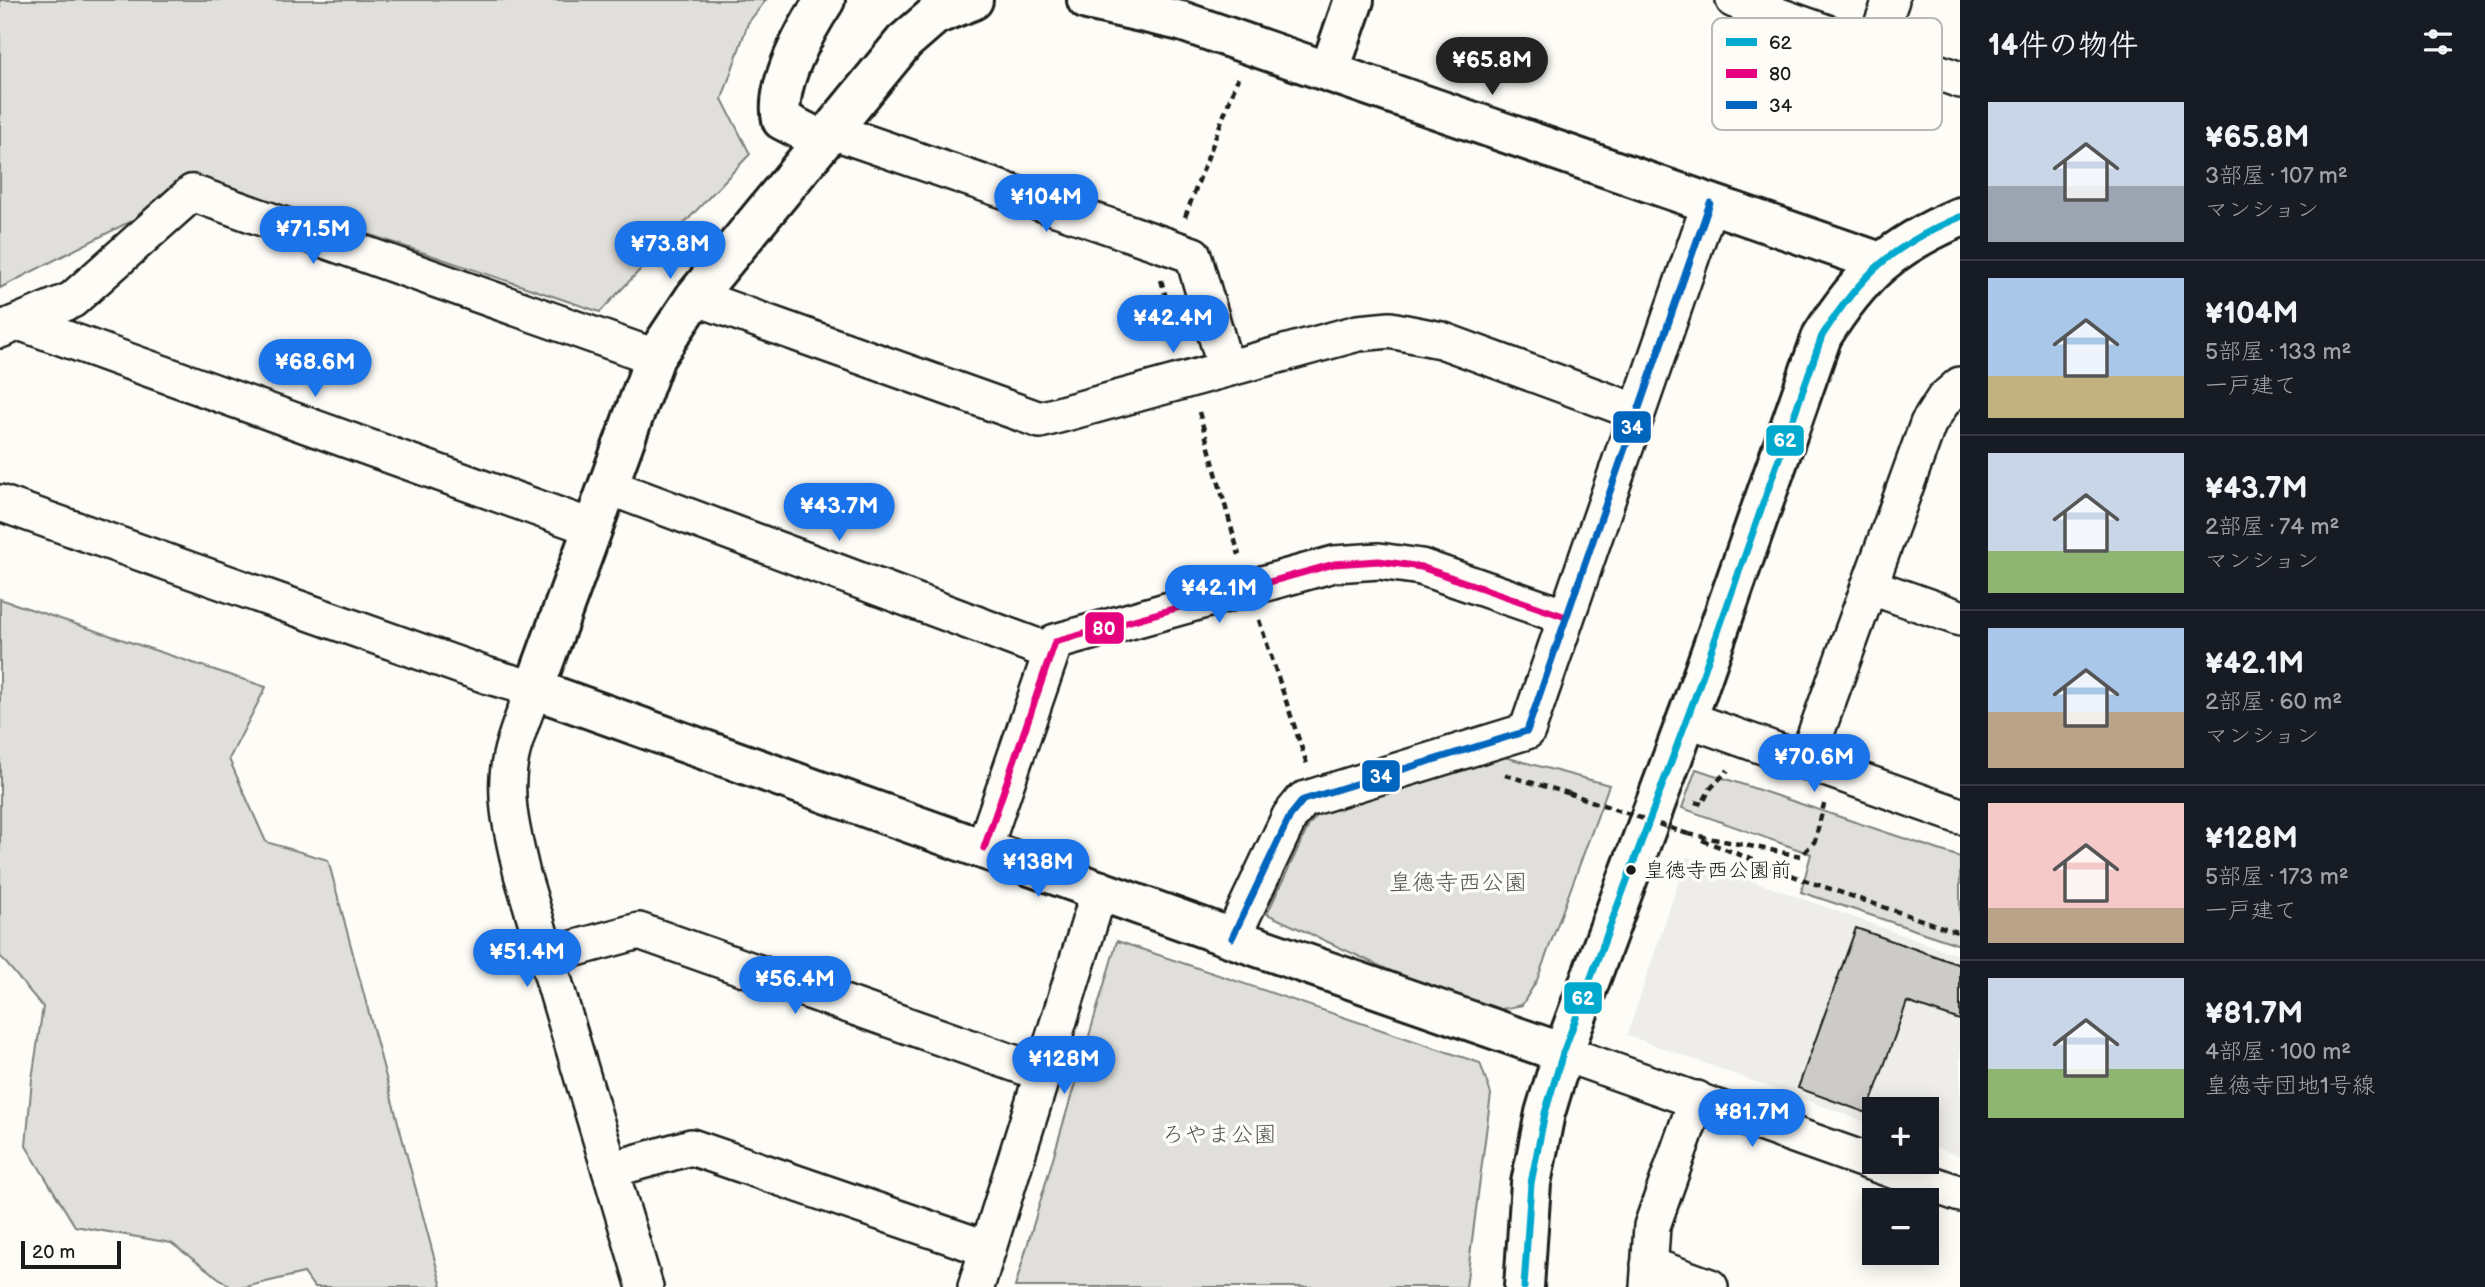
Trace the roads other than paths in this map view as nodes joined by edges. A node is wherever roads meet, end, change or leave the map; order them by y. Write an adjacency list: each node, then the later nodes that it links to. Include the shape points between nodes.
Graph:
1 (825, 0): 12 (street, via 802,38 779,108 782,120)
2 (973, 0): 12 (street, via 935,15 904,41)
3 (1087, 0): 9 (street, via 1181,21)
4 (1354, 0): 9 (street)
5 (1734, 0): 7 (street)
6 (1891, 0): 8 (street)
7 (1784, 18)
8 (1885, 18)
9 (1329, 72): 13 (street)
10 (1942, 74): 11 (street)
11 (1960, 80)
12 (828, 136): 16 (street); 19 (street, via 1193,255)
13 (1710, 203): 15 (street); 21 (street)
14 (1960, 217): 15 (street)
15 (1880, 262): 30 (street, via 1846,298 1822,336)
16 (695, 297): 18 (street); 19 (street, via 1040,420)
17 (9, 326): 18 (street, via 72,300 192,193); 24 (street)
18 (655, 357): 22 (street)
19 (1226, 369): 21 (street, via 1358,333 1390,330 1441,340)
20 (1960, 385): 25 (street, via 1944,398 1928,424)
21 (1637, 412): 26 (street)
22 (607, 486): 24 (street); 28 (street)
23 (0, 503): 29 (street)
24 (593, 528): 29 (street)
25 (1869, 586): 27 (street); 31 (street)
26 (1566, 617): 28 (street, via 1420,567 1379,561 1334,564 1055,642); 35 (street, via 1527,732 1303,800 1290,816)
27 (1960, 618)
28 (1051, 652): 33 (street)
29 (534, 689): 33 (street); 36 (street, via 511,756 507,793 522,874)
30 (1687, 719): 31 (street); 37 (street)
31 (1806, 761): 32 (street)
32 (1960, 816)
33 (984, 848): 34 (street)
34 (1100, 889): 35 (street); 38 (street)
35 (1232, 939): 37 (street)
36 (547, 956): 38 (street, via 639,931); 40 (street)
37 (1563, 1053): 39 (street); 46 (street, via 1531,1184)
38 (1042, 1073): 42 (street)
39 (1697, 1099): 41 (street); 43 (street, via 1652,1226)
40 (610, 1170): 42 (street, via 691,1147); 44 (street)
41 (1960, 1194)
42 (988, 1249): 45 (street)
43 (1648, 1276): 47 (street)
44 (645, 1287)
45 (976, 1287)
46 (1524, 1287)
47 (1710, 1287)

